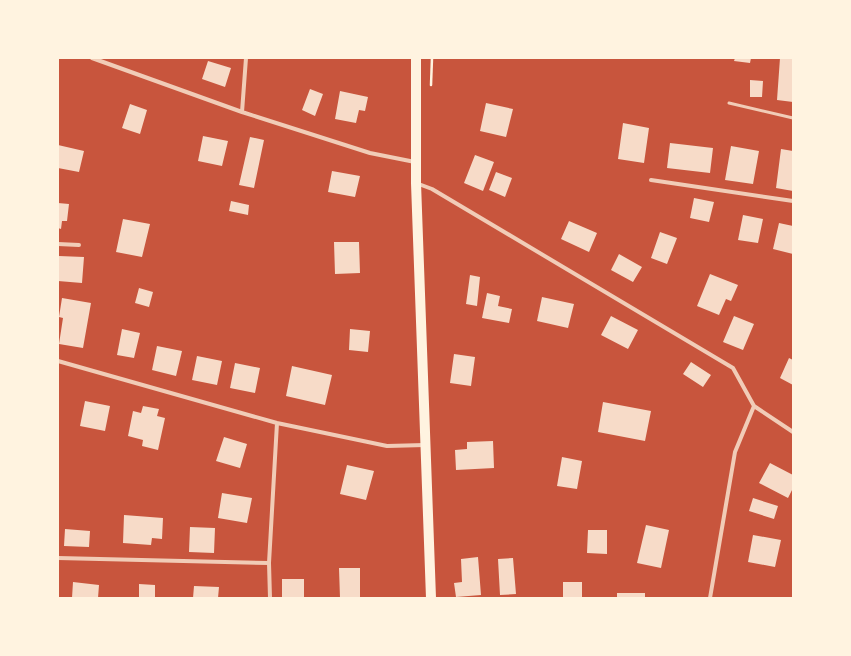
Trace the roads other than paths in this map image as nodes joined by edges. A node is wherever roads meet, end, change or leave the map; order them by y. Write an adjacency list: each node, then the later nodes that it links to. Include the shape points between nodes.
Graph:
1 (92, 58): 5 (street)
2 (246, 58): 5 (street)
3 (416, 58): 7 (main road)
4 (729, 103): 6 (lane)
5 (242, 112): 7 (street, via 370,153)
6 (793, 118)
7 (416, 162): 9 (main road)
8 (651, 180): 10 (street)
9 (416, 183): 14 (street, via 432,188 733,368); 17 (main road)
10 (793, 201)
11 (58, 244): 12 (street)
12 (79, 245)
13 (58, 361): 15 (street)
14 (754, 406): 16 (street); 22 (street, via 735,452)
15 (278, 423): 17 (street, via 387,446); 19 (street)
16 (793, 432)
17 (425, 445): 21 (main road)
18 (58, 558): 19 (street)
19 (269, 563): 20 (street)
20 (270, 598)
21 (431, 598)
22 (710, 598)

